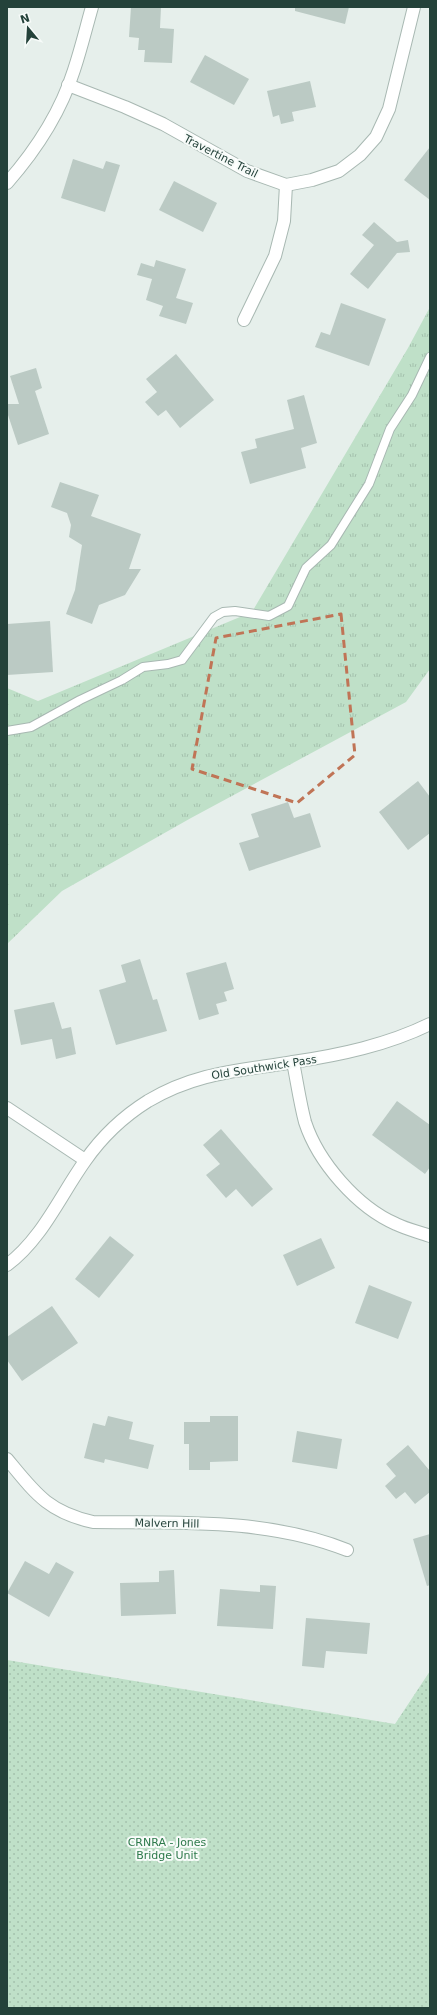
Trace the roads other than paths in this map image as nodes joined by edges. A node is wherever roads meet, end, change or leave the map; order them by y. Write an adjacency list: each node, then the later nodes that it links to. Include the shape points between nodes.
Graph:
1 (92, 7): 3 (street)
2 (414, 7): 5 (street, via 389,109 376,137 360,155 339,171)
3 (68, 85): 4 (street, via 44,134); 5 (street, Travertine Trail, via 125,107 162,124 247,171)
4 (7, 183)
5 (286, 185): 6 (street, via 284,221 275,256)
6 (244, 320)
7 (430, 357): 8 (lane, via 412,395 390,429 369,484 331,545 306,568 288,606 269,616 236,611 223,612 214,617 182,660 143,667 31,727)
8 (7, 732)
9 (430, 1024): 10 (street, Old Southwick Pass, via 379,1044 342,1054)
10 (293, 1062): 12 (street, Old Southwick Pass, via 223,1072 190,1080 173,1088 147,1102 124,1119); 13 (street, via 306,1122 316,1147 337,1179 369,1207 395,1224)
11 (7, 1108): 12 (street)
12 (85, 1160): 14 (street, Old Southwick Pass, via 34,1239)
13 (430, 1236)
14 (7, 1265)
15 (7, 1459): 16 (street, Malvern Hill, via 35,1493 53,1508 74,1518 93,1522 255,1526 332,1544)
16 (347, 1550)

